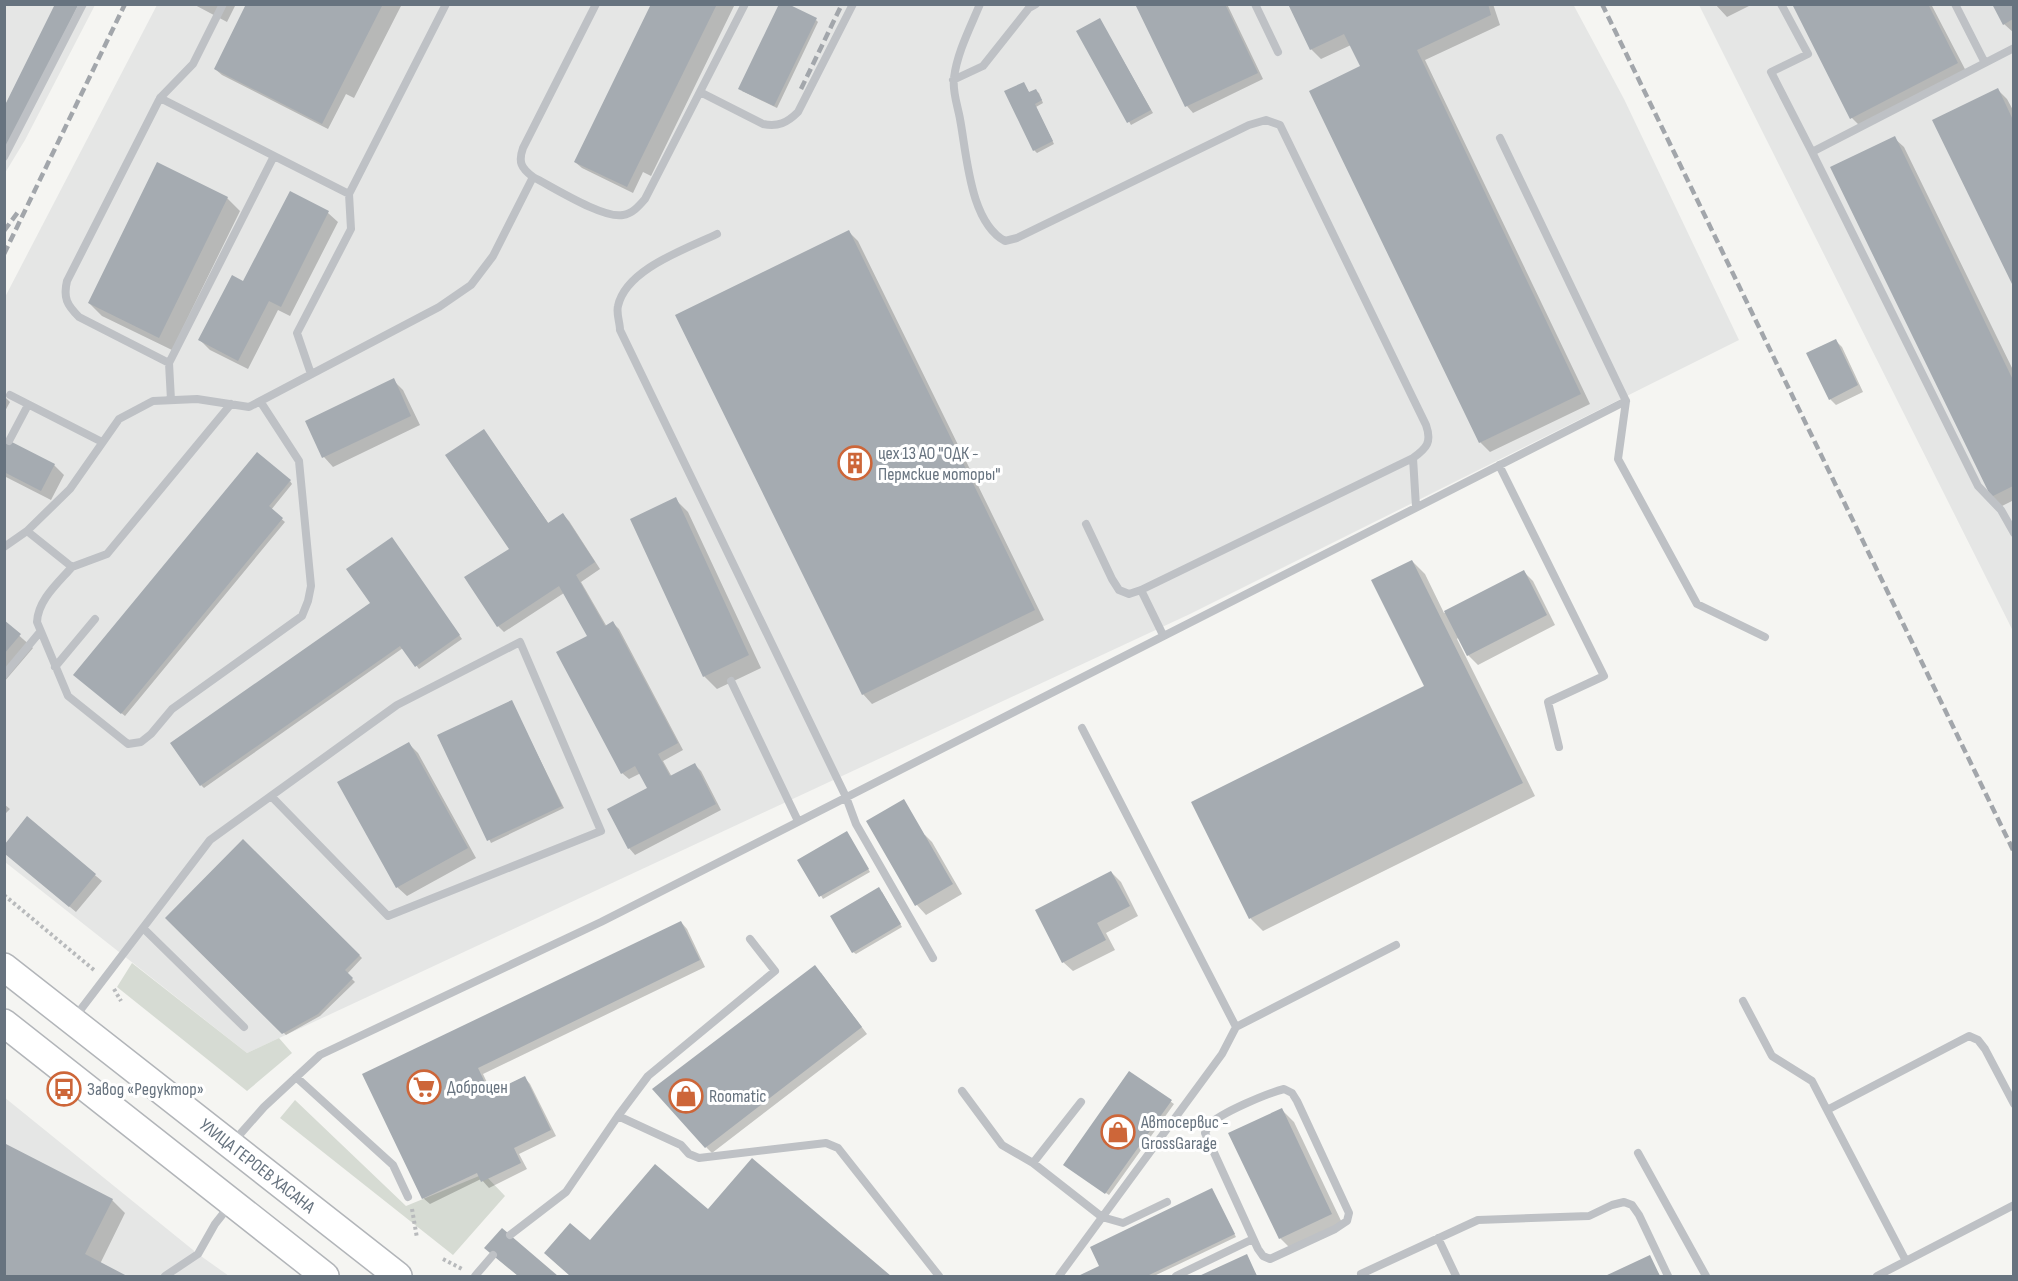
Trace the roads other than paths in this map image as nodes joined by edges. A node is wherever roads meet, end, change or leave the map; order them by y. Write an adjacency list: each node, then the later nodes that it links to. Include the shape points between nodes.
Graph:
1 (83, 4): 21 (lane)
2 (223, 4): 17 (lane, via 193,64)
3 (446, 4): 23 (lane)
4 (596, 4): 22 (lane, via 523,148 519,159 523,170)
5 (745, 4): 16 (lane)
6 (853, 4): 16 (lane, via 798,112 788,122 763,124)
7 (980, 4): 15 (lane)
8 (1036, 4): 15 (lane, via 983,66)
9 (1255, 4): 13 (lane)
10 (1781, 4): 19 (lane, via 1808,54 1771,72)
11 (1955, 4): 14 (lane)
12 (2013, 48): 14 (lane)
13 (1278, 52)
14 (1985, 63): 19 (lane)
15 (953, 80): 35 (lane, via 974,195 988,226 1005,241 1249,125 1266,120 1280,125 1426,425 1430,437 1427,448)
16 (700, 92): 22 (lane, via 645,199 624,215 608,215)
17 (160, 98): 20 (lane); 25 (lane, via 67,281 64,295 79,317)
18 (1500, 138): 30 (lane)
19 (1812, 152): 40 (lane, via 1978,486 2001,510)
20 (274, 156): 23 (lane); 25 (lane)
21 (4, 157)
22 (533, 177): 26 (lane, via 493,256 471,285 439,307)
23 (349, 194): 26 (lane, via 351,229 297,333)
24 (717, 234): 54 (lane, via 648,268 627,287 617,308 620,330)
25 (169, 363): 28 (lane)
26 (311, 374): 29 (lane)
27 (10, 395): 32 (lane)
28 (171, 400): 31 (lane); 34 (lane, via 153,401 119,419)
29 (260, 401): 31 (lane, via 249,407); 48 (lane, via 299,461 310,586 302,616 172,709 141,742 128,744 68,696)
30 (1626, 401): 36 (lane); 47 (lane, via 1618,459 1697,603)
31 (231, 404): 42 (lane, via 107,554)
32 (28, 405): 33 (lane); 34 (lane)
33 (9, 441)
34 (102, 442): 39 (lane, via 70,489)
35 (1413, 458): 37 (lane); 43 (lane)
36 (1499, 465): 37 (lane); 52 (lane, via 1604,676 1548,702)
37 (1416, 507): 46 (lane)
38 (1086, 524): 43 (lane, via 1119,590 1129,594)
39 (27, 531): 41 (lane); 42 (lane)
40 (2013, 533)
41 (4, 547)
42 (72, 567): 45 (lane, via 38,612)
43 (1141, 590): 46 (lane)
44 (95, 619): 48 (lane)
45 (40, 632): 48 (lane); 49 (lane)
46 (1163, 635): 54 (lane)
47 (1765, 637)
48 (55, 667)
49 (4, 675)
50 (731, 681): 55 (lane)
51 (1082, 728): 65 (lane)
52 (1559, 747)
53 (271, 796): 53 (lane, via 388,916 601,831 520,642 397,705); 56 (lane, via 210,840)
54 (846, 797): 55 (lane); 59 (lane, via 856,824)
55 (798, 821): 66 (lane, via 601,922 320,1055)
56 (143, 928): 62 (lane); 64 (lane)
57 (750, 939): 71 (lane, via 775,971 648,1076)
58 (1396, 945): 65 (lane)
59 (933, 958)
60 (4, 967): 62 (main road, УЛИЦА ГЕРОЕВ ХАСАНА)
61 (1743, 1001): 70 (lane, via 1772,1056 1812,1081)
62 (73, 1020): 72 (main road, УЛИЦА ГЕРОЕВ ХАСАНА)
63 (4, 1023): 76 (main road)
64 (244, 1027)
65 (1236, 1028): 79 (lane, via 1222,1054)
66 (297, 1077): 72 (lane); 75 (lane, via 393,1165)
67 (962, 1091): 74 (lane, via 1002,1145)
68 (1081, 1102): 74 (lane)
69 (2013, 1104): 70 (lane, via 1985,1049 1969,1036)
70 (1827, 1110): 84 (lane)
71 (618, 1116): 80 (lane, via 566,1192); 89 (lane, via 681,1145 699,1158 826,1143 838,1148)
72 (231, 1144): 87 (main road, УЛИЦА ГЕРОЕВ ХАСАНА)
73 (1638, 1153): 95 (lane)
74 (1033, 1163): 79 (lane)
75 (408, 1197)
76 (232, 1202): 85 (lane, via 198,1254); 86 (main road)
77 (1167, 1202): 79 (lane, via 1123,1222)
78 (2013, 1205): 84 (lane)
79 (1102, 1217): 90 (lane)
80 (510, 1235)
81 (1438, 1238): 92 (lane); 93 (lane); 94 (lane, via 1478,1220 1589,1216 1624,1202 1639,1215)
82 (1253, 1239): 82 (lane, via 1205,1133 1208,1125 1219,1118 1284,1089 1297,1101 1349,1213 1347,1221 1335,1229 1270,1259 1263,1256); 91 (lane)
83 (493, 1255): 88 (lane)
84 (1906, 1261): 96 (lane)
85 (165, 1276)
86 (325, 1276)
87 (398, 1276)
88 (475, 1276)
89 (939, 1276)
90 (1059, 1276)
91 (1176, 1276)
92 (1359, 1276)
93 (1455, 1276)
94 (1668, 1276)
95 (1706, 1276)
96 (1877, 1276)

